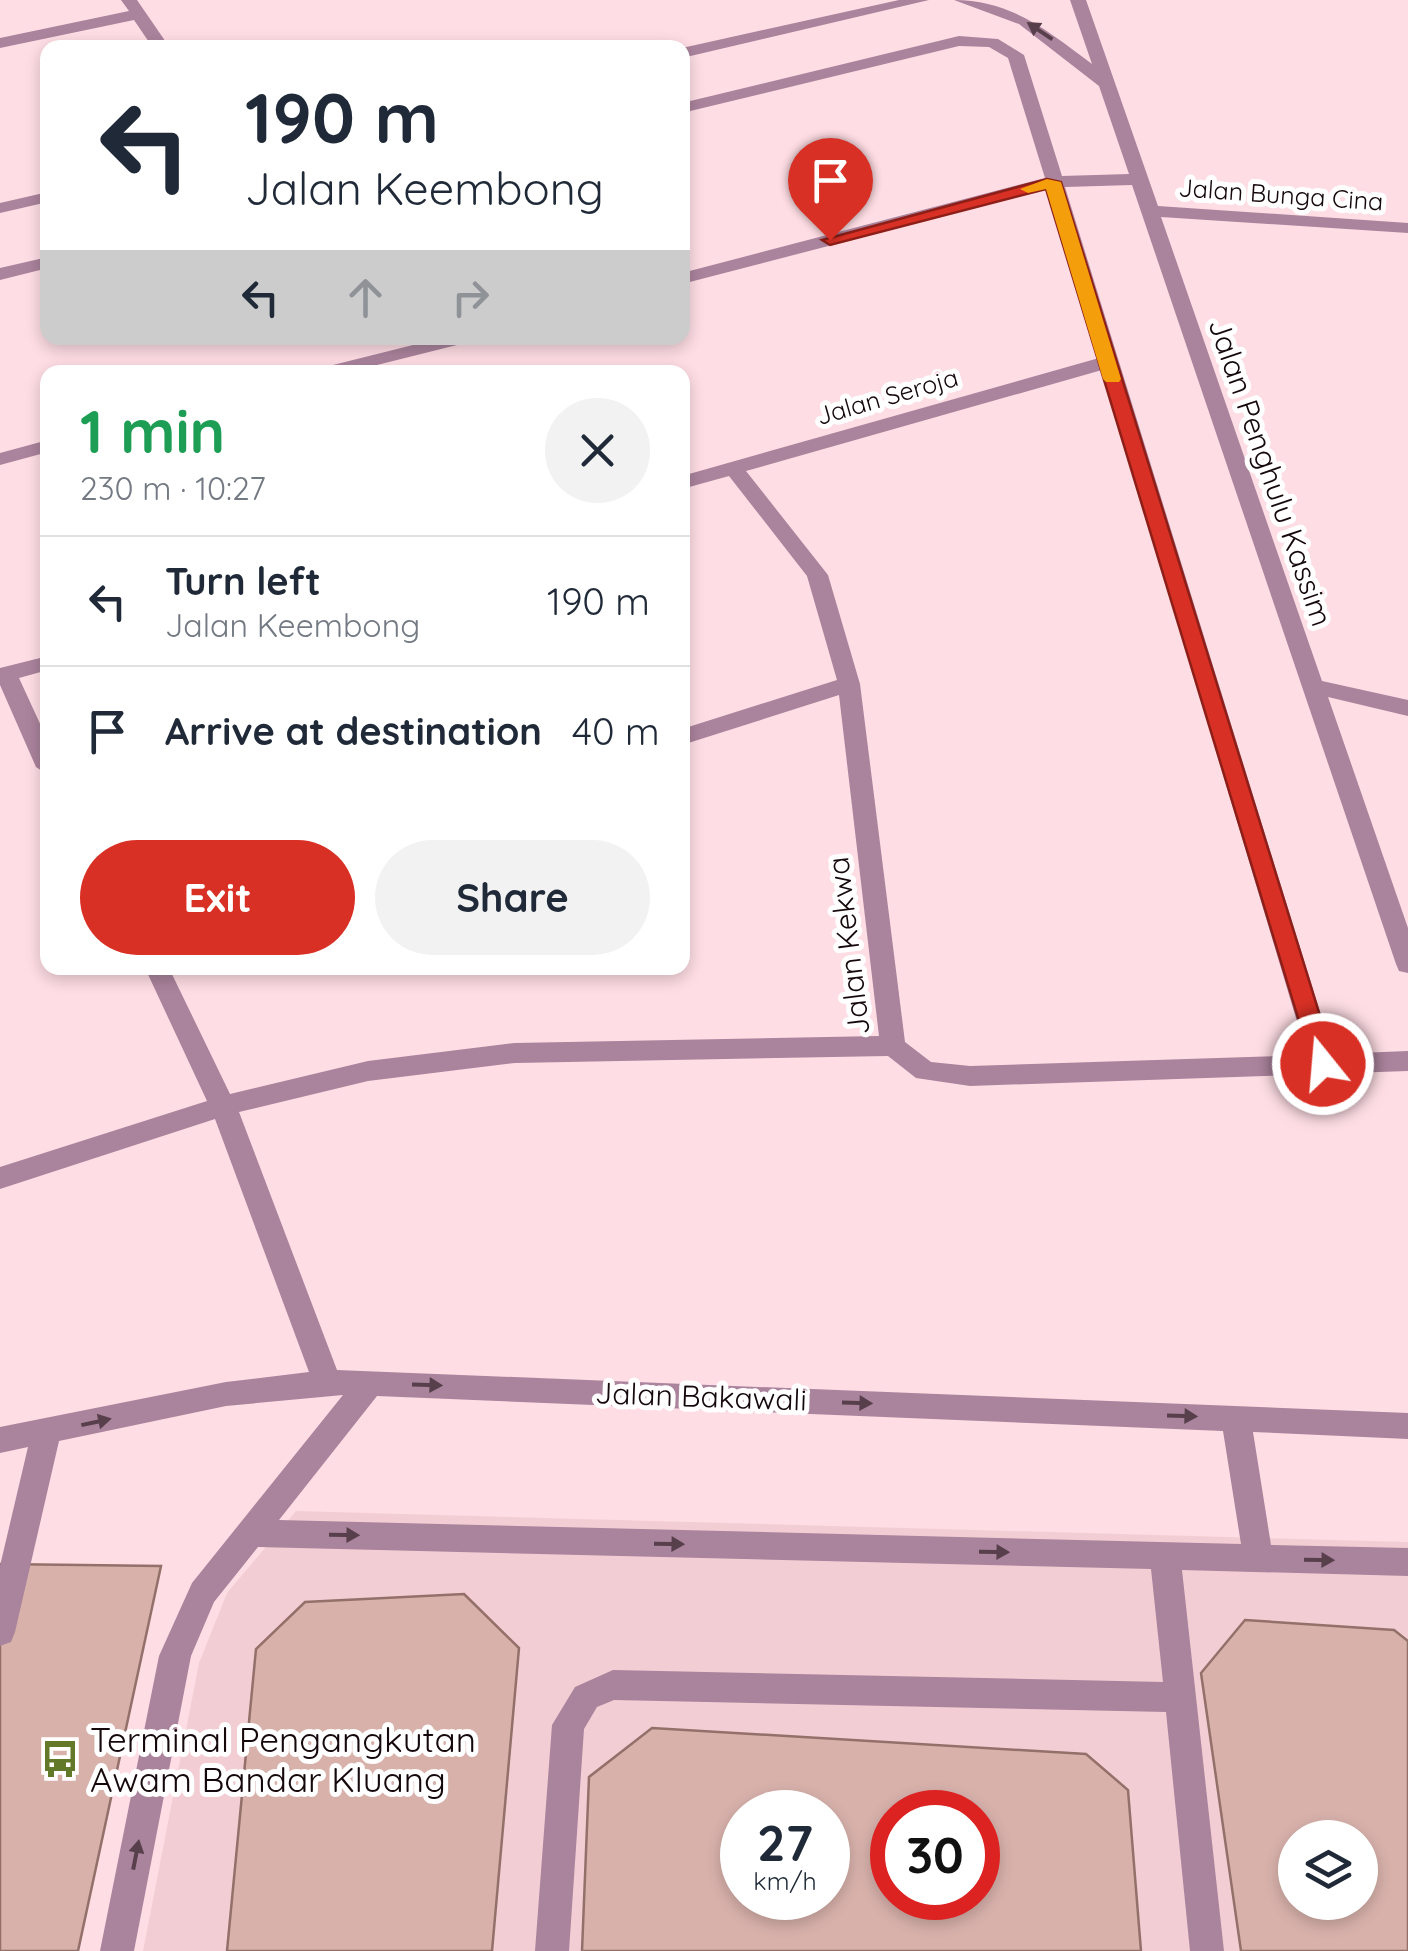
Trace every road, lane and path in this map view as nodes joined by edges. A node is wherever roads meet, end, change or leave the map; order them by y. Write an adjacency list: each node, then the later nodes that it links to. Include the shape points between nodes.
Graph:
1 (921, 0): 7 (street)
2 (962, 0): 8 (street, one-way to 2, via 1025,21)
3 (1078, 0): 8 (street, Jalan Penghulu Kassim)
4 (133, 7): 5 (street); 6 (street)
5 (156, 40)
6 (0, 43)
7 (690, 51)
8 (1106, 84): 10 (street, Jalan Penghulu Kassim)
9 (690, 106): 11 (street, via 959,41 992,42 1016,55)
10 (1139, 179): 11 (street); 14 (street, Jalan Penghulu Kassim)
11 (1052, 182): 18 (street); 20 (street)
12 (40, 199): 13 (street)
13 (0, 208)
14 (1150, 211): 15 (street, Jalan Bunga Cina); 29 (street, Jalan Penghulu Kassim)
15 (1408, 228)
16 (40, 264): 17 (street)
17 (0, 274)
18 (690, 278)
19 (434, 345): 21 (street)
20 (1107, 362): 24 (street, Jalan Seroja); 37 (street)
21 (356, 365)
22 (40, 448): 23 (street)
23 (0, 459)
24 (734, 469): 25 (street, Jalan Seroja); 28 (street, Jalan Kekwa, via 817,575)
25 (690, 482)
26 (40, 665): 27 (street)
27 (3, 675): 32 (street)
28 (849, 684): 31 (street); 35 (street, Jalan Kekwa)
29 (1312, 686): 30 (street); 33 (street, Jalan Penghulu Kassim)
30 (1408, 708)
31 (690, 735)
32 (40, 751)
33 (1408, 964)
34 (160, 975): 38 (street)
35 (893, 1046): 37 (street, Jalan Kekwa, via 925,1070 970,1076); 38 (street, via 515,1054 368,1071)
36 (1408, 1061): 37 (street, Jalan Kekwa)
37 (1323, 1064)
38 (223, 1106): 39 (street); 40 (street)
39 (0, 1178)
40 (327, 1382): 41 (street, Jalan Bakawali); 44 (street, Jalan Bakawali, one-way to 40, via 226,1394)
41 (370, 1383): 42 (street, Jalan Bakawali, one-way to 42); 46 (street)
42 (1236, 1419): 43 (street, Jalan Bakawali); 48 (street)
43 (1408, 1426)
44 (46, 1432): 45 (street, Jalan Bakawali); 50 (street)
45 (0, 1440)
46 (247, 1533): 47 (street, one-way to 47); 52 (street, one-way to 46, via 175,1656 202,1593)
47 (1165, 1557): 48 (street); 51 (street)
48 (1258, 1559): 49 (street, one-way to 49)
49 (1408, 1562)
50 (0, 1632)
51 (1180, 1697): 53 (street, via 613,1685 586,1696 568,1725); 54 (street)
52 (117, 1951)
53 (552, 1951)
54 (1206, 1951)

